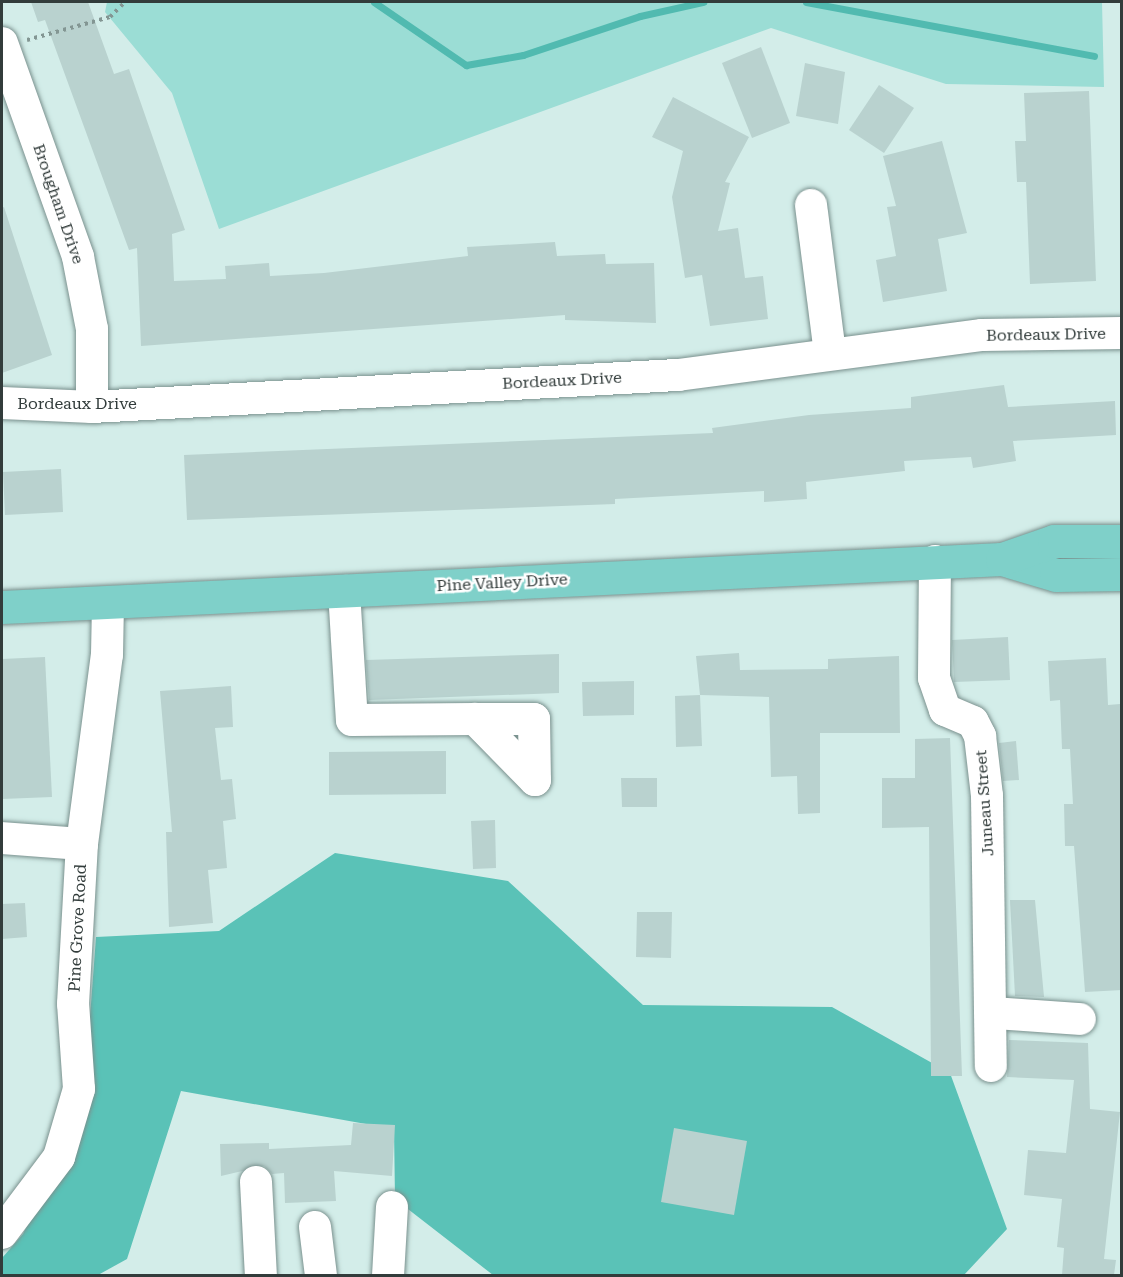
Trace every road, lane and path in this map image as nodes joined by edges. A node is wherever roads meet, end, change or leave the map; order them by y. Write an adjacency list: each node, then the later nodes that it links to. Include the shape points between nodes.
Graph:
1 (125, 2): 2 (path, via 110,17)
2 (2, 45): 7 (street, Brougham Drive, via 78,257 92,329)
3 (811, 205): 5 (street)
4 (1122, 333): 5 (street, Bordeaux Drive, via 982,336)
5 (830, 354): 7 (street, Bordeaux Drive, via 678,375)
6 (2, 404): 7 (street, Bordeaux Drive)
7 (92, 407)
8 (1122, 541): 9 (main road, Pine Valley Drive, via 1054,541)
9 (1002, 559): 10 (main road, Pine Valley Drive); 11 (main road, Pine Valley Drive, via 1056,575)
10 (935, 561): 12 (main road, Pine Valley Drive); 18 (street, Juneau Street, via 934,678 945,710 973,722 981,746)
11 (1122, 574)
12 (344, 591): 13 (main road, Pine Valley Drive); 15 (street, via 352,720)
13 (108, 603): 14 (main road, Pine Valley Drive); 17 (street, Pine Grove Road, via 108,655)
14 (2, 608)
15 (476, 719)
16 (2, 838): 17 (street)
17 (82, 844): 24 (street, Pine Grove Road, via 73,1004 79,1089 59,1157)
18 (994, 1013): 19 (street); 20 (street, Juneau Street)
19 (1080, 1019)
20 (991, 1066)
21 (255, 1182): 25 (street)
22 (392, 1207): 27 (street)
23 (315, 1227): 26 (street)
24 (2, 1233)
25 (261, 1275)
26 (321, 1275)
27 (388, 1275)

